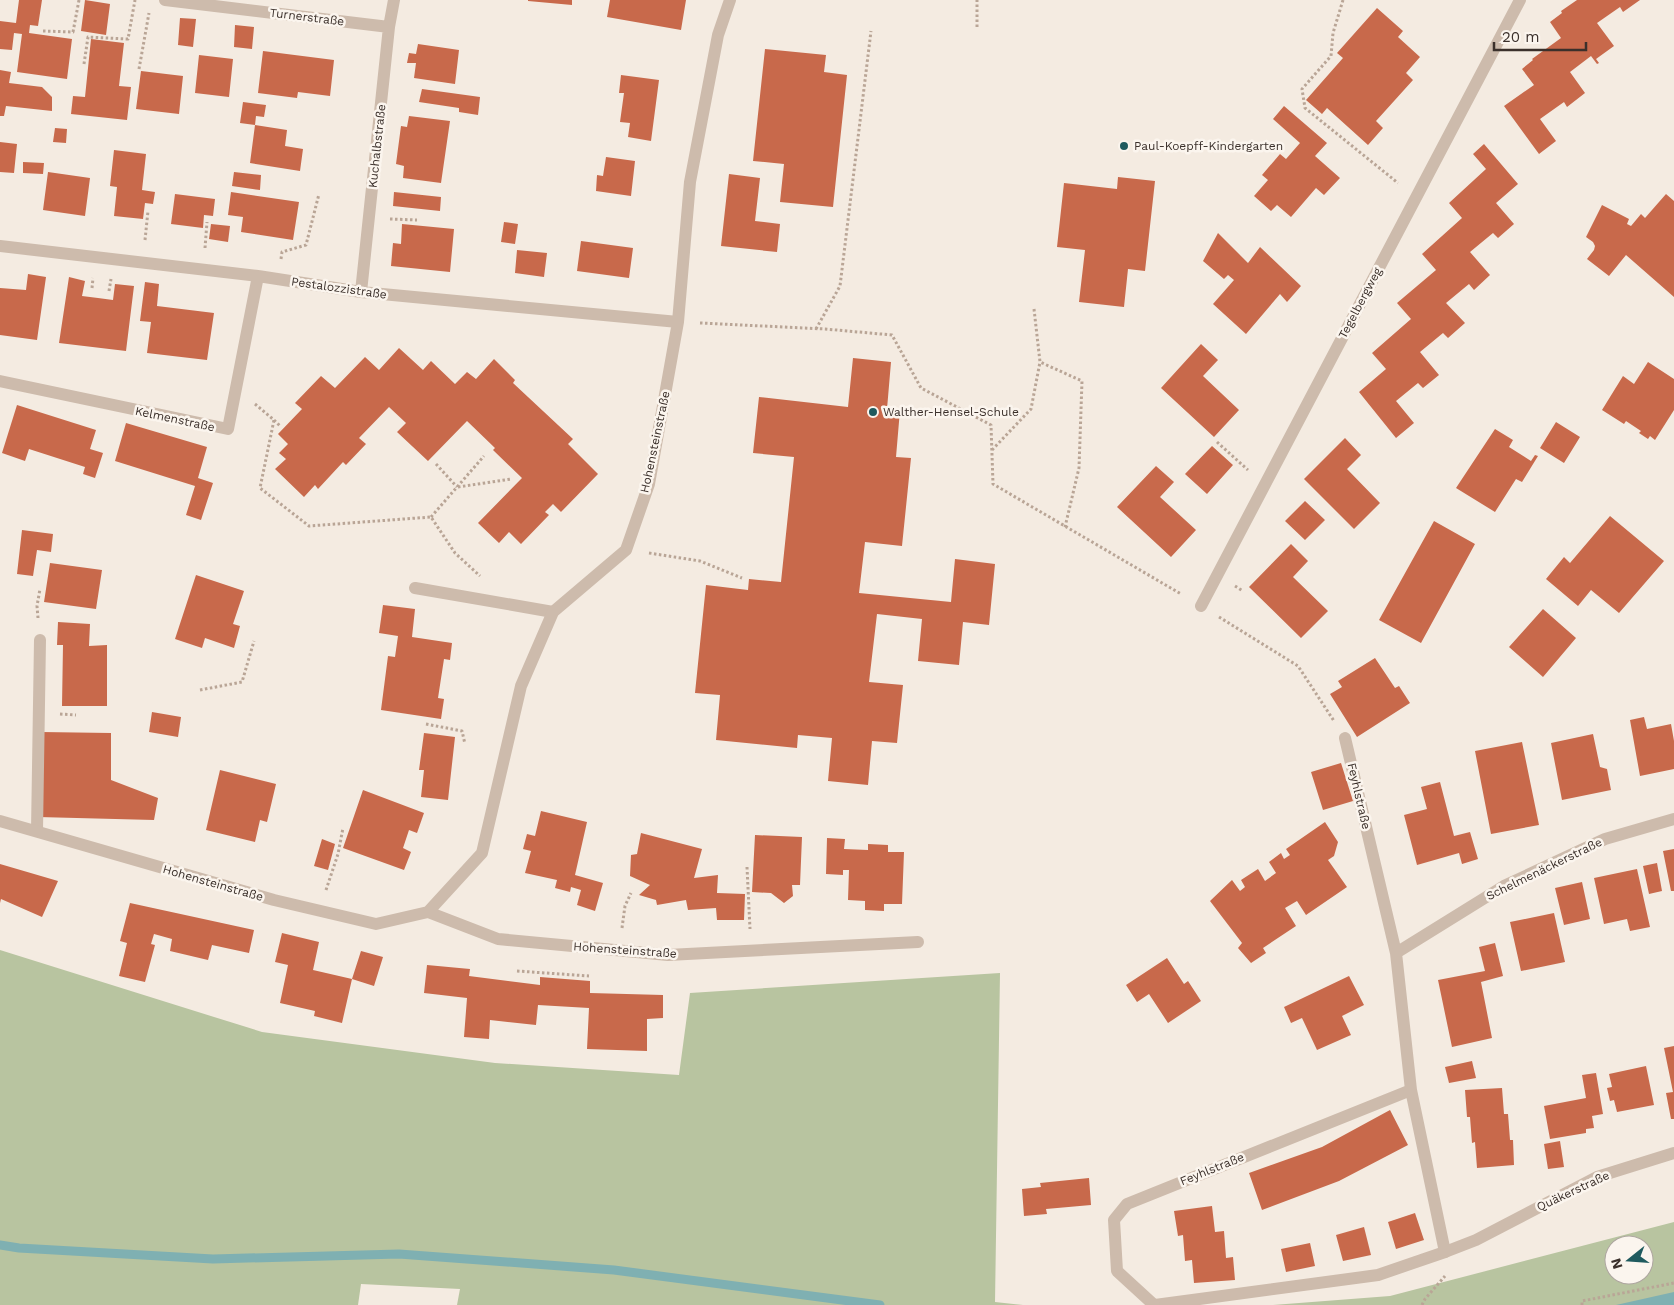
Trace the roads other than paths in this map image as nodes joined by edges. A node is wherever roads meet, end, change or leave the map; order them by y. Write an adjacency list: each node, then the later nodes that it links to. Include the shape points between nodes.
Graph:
1 (165, 0): 5 (street, Turnerstraße)
2 (394, 0): 5 (street, Kuchalbstraße)
3 (730, 0): 9 (street, Hohensteinstraße, via 718,35 690,182)
4 (1520, 0): 12 (street, Tegelbergweg)
5 (389, 27): 8 (street, Kuchalbstraße)
6 (0, 246): 7 (street, Pestalozzistraße)
7 (258, 276): 8 (street, Pestalozzistraße); 10 (street, Kelmenstraße, via 228,430)
8 (361, 292): 9 (street, Pestalozzistraße)
9 (678, 322): 13 (street, Hohensteinstraße, via 649,484 626,550)
10 (0, 381)
11 (416, 588): 13 (street)
12 (1201, 606)
13 (553, 612): 19 (street, via 522,686 482,853)
14 (40, 640): 18 (street)
15 (1345, 738): 21 (street, Feyhlstraße)
16 (1674, 819): 21 (street, Schelmenäckerstraße, via 1605,838 1504,886)
17 (0, 821): 18 (street, Hohensteinstraße)
18 (37, 831): 19 (street, Hohensteinstraße, via 274,900 376,924)
19 (428, 912): 20 (street, Hohensteinstraße, via 498,939 668,955)
20 (918, 942)
21 (1396, 952): 22 (street, Feyhlstraße)
22 (1411, 1090): 24 (street, Feyhlstraße); 25 (street, Feyhlstraße, via 1127,1204 1114,1220 1117,1271)
23 (1674, 1153): 24 (street, Quäkerstraße, via 1597,1177 1476,1240)
24 (1445, 1252): 25 (street, via 1378,1274)
25 (1155, 1305)

